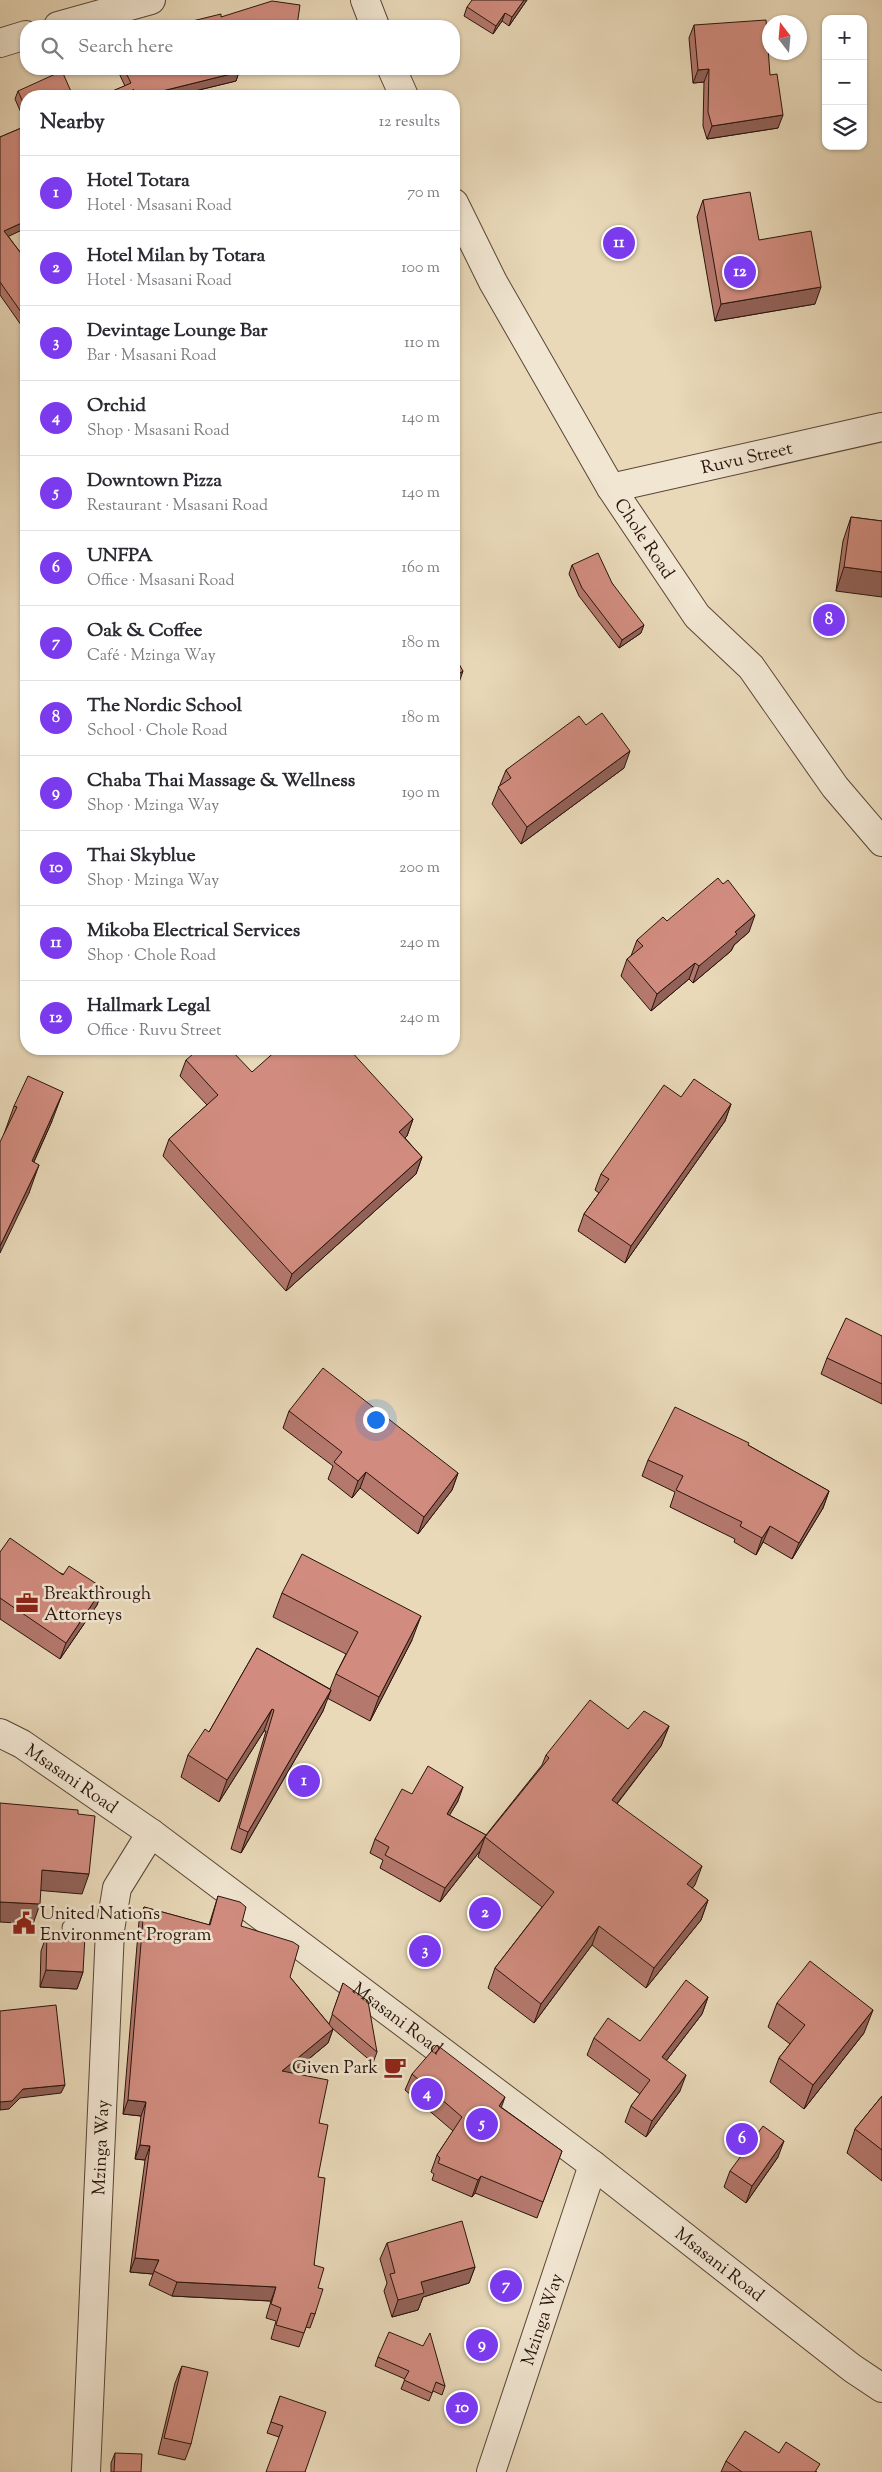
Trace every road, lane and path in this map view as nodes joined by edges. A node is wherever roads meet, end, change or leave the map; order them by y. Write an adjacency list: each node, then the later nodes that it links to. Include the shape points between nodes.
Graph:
1 (151, 0): 3 (street)
2 (364, 0): 4 (street)
3 (79, 20)
4 (372, 20)
5 (20, 37): 6 (street)
6 (0, 43)
7 (395, 75): 8 (street)
8 (401, 90)
9 (460, 215): 11 (street, Chole Road, via 493,282)
10 (882, 427): 11 (street, Ruvu Street)
11 (611, 488): 12 (street, Chole Road, via 697,616 751,666 834,788)
12 (882, 842)
13 (0, 1732): 14 (street, Msasani Road)
14 (151, 1833): 16 (street, Mzinga Way, via 116,1888); 17 (street, Msasani Road)
15 (72, 1928): 16 (lane)
16 (110, 1930): 19 (street, Mzinga Way)
17 (593, 2165): 18 (street, Msasani Road); 20 (street, Mzinga Way)
18 (882, 2388)
19 (86, 2472)
20 (491, 2472)

